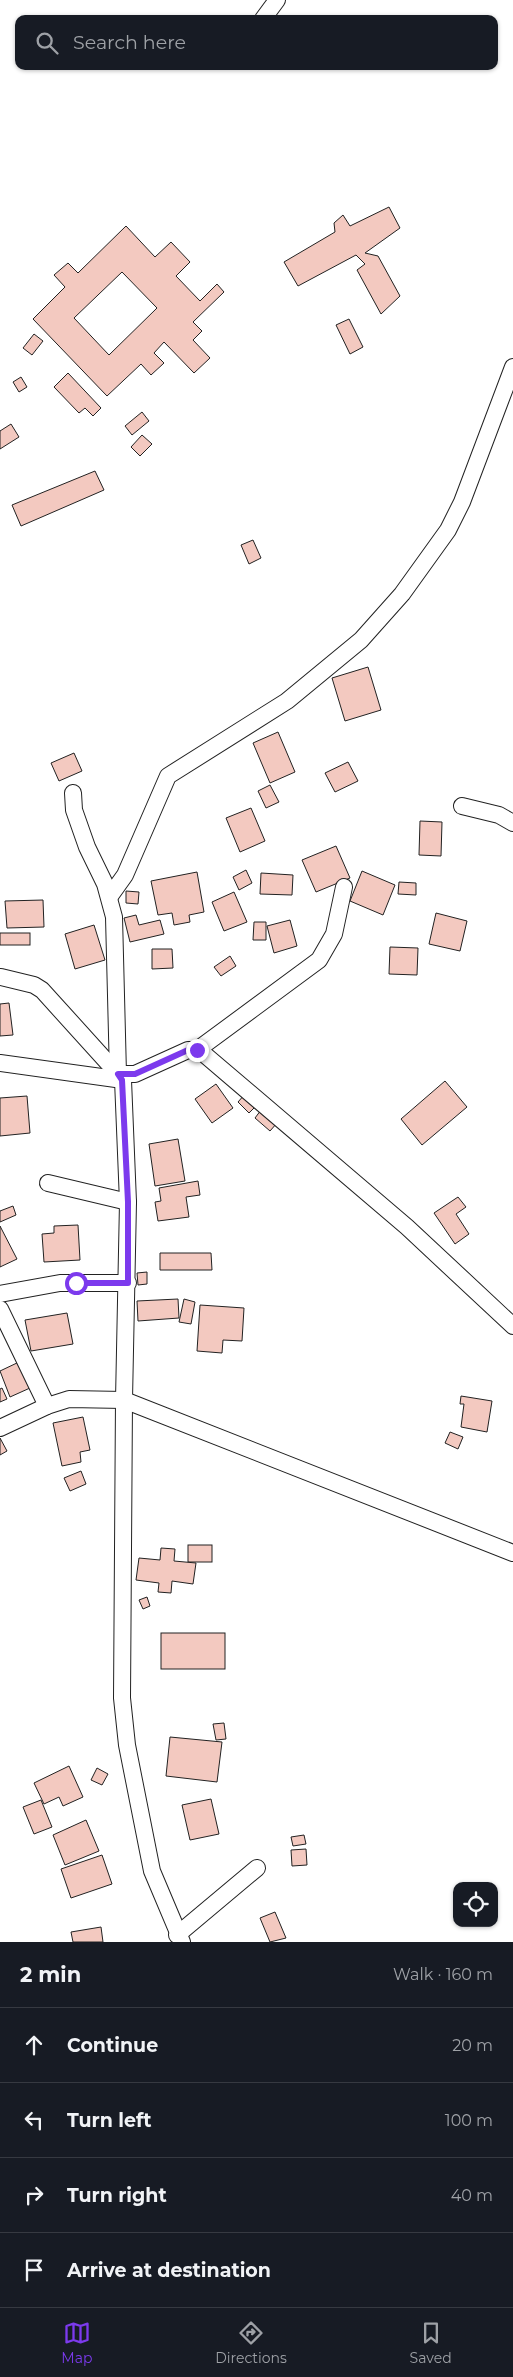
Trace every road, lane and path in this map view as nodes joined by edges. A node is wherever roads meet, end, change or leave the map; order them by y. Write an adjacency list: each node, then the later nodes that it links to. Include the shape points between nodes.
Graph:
1 (277, 0): 2 (street)
2 (266, 15)
3 (513, 366): 8 (street, via 462,502 448,530 402,594 361,640 287,701 168,776 125,875)
4 (73, 794): 8 (street, via 74,810 87,847)
5 (462, 806): 6 (street, via 499,815)
6 (513, 823)
7 (344, 887): 10 (street, via 334,934 319,960)
8 (110, 896): 12 (street, via 114,917)
9 (1, 977): 12 (street, via 42,990)
10 (197, 1050): 12 (street, via 188,1050 135,1074); 18 (street, via 407,1227)
11 (0, 1063): 12 (street)
12 (120, 1077): 14 (street)
13 (48, 1183): 14 (street)
14 (128, 1202): 15 (street)
15 (128, 1283): 16 (street, via 60,1284); 19 (street)
16 (0, 1294)
17 (0, 1309): 20 (street)
18 (513, 1326)
19 (124, 1400): 20 (street, via 69,1399); 22 (street); 24 (street, via 120,1654 123,1708 127,1745 152,1871)
20 (47, 1406): 21 (street)
21 (0, 1428)
22 (513, 1553)
23 (257, 1868): 24 (street)
24 (180, 1938)

